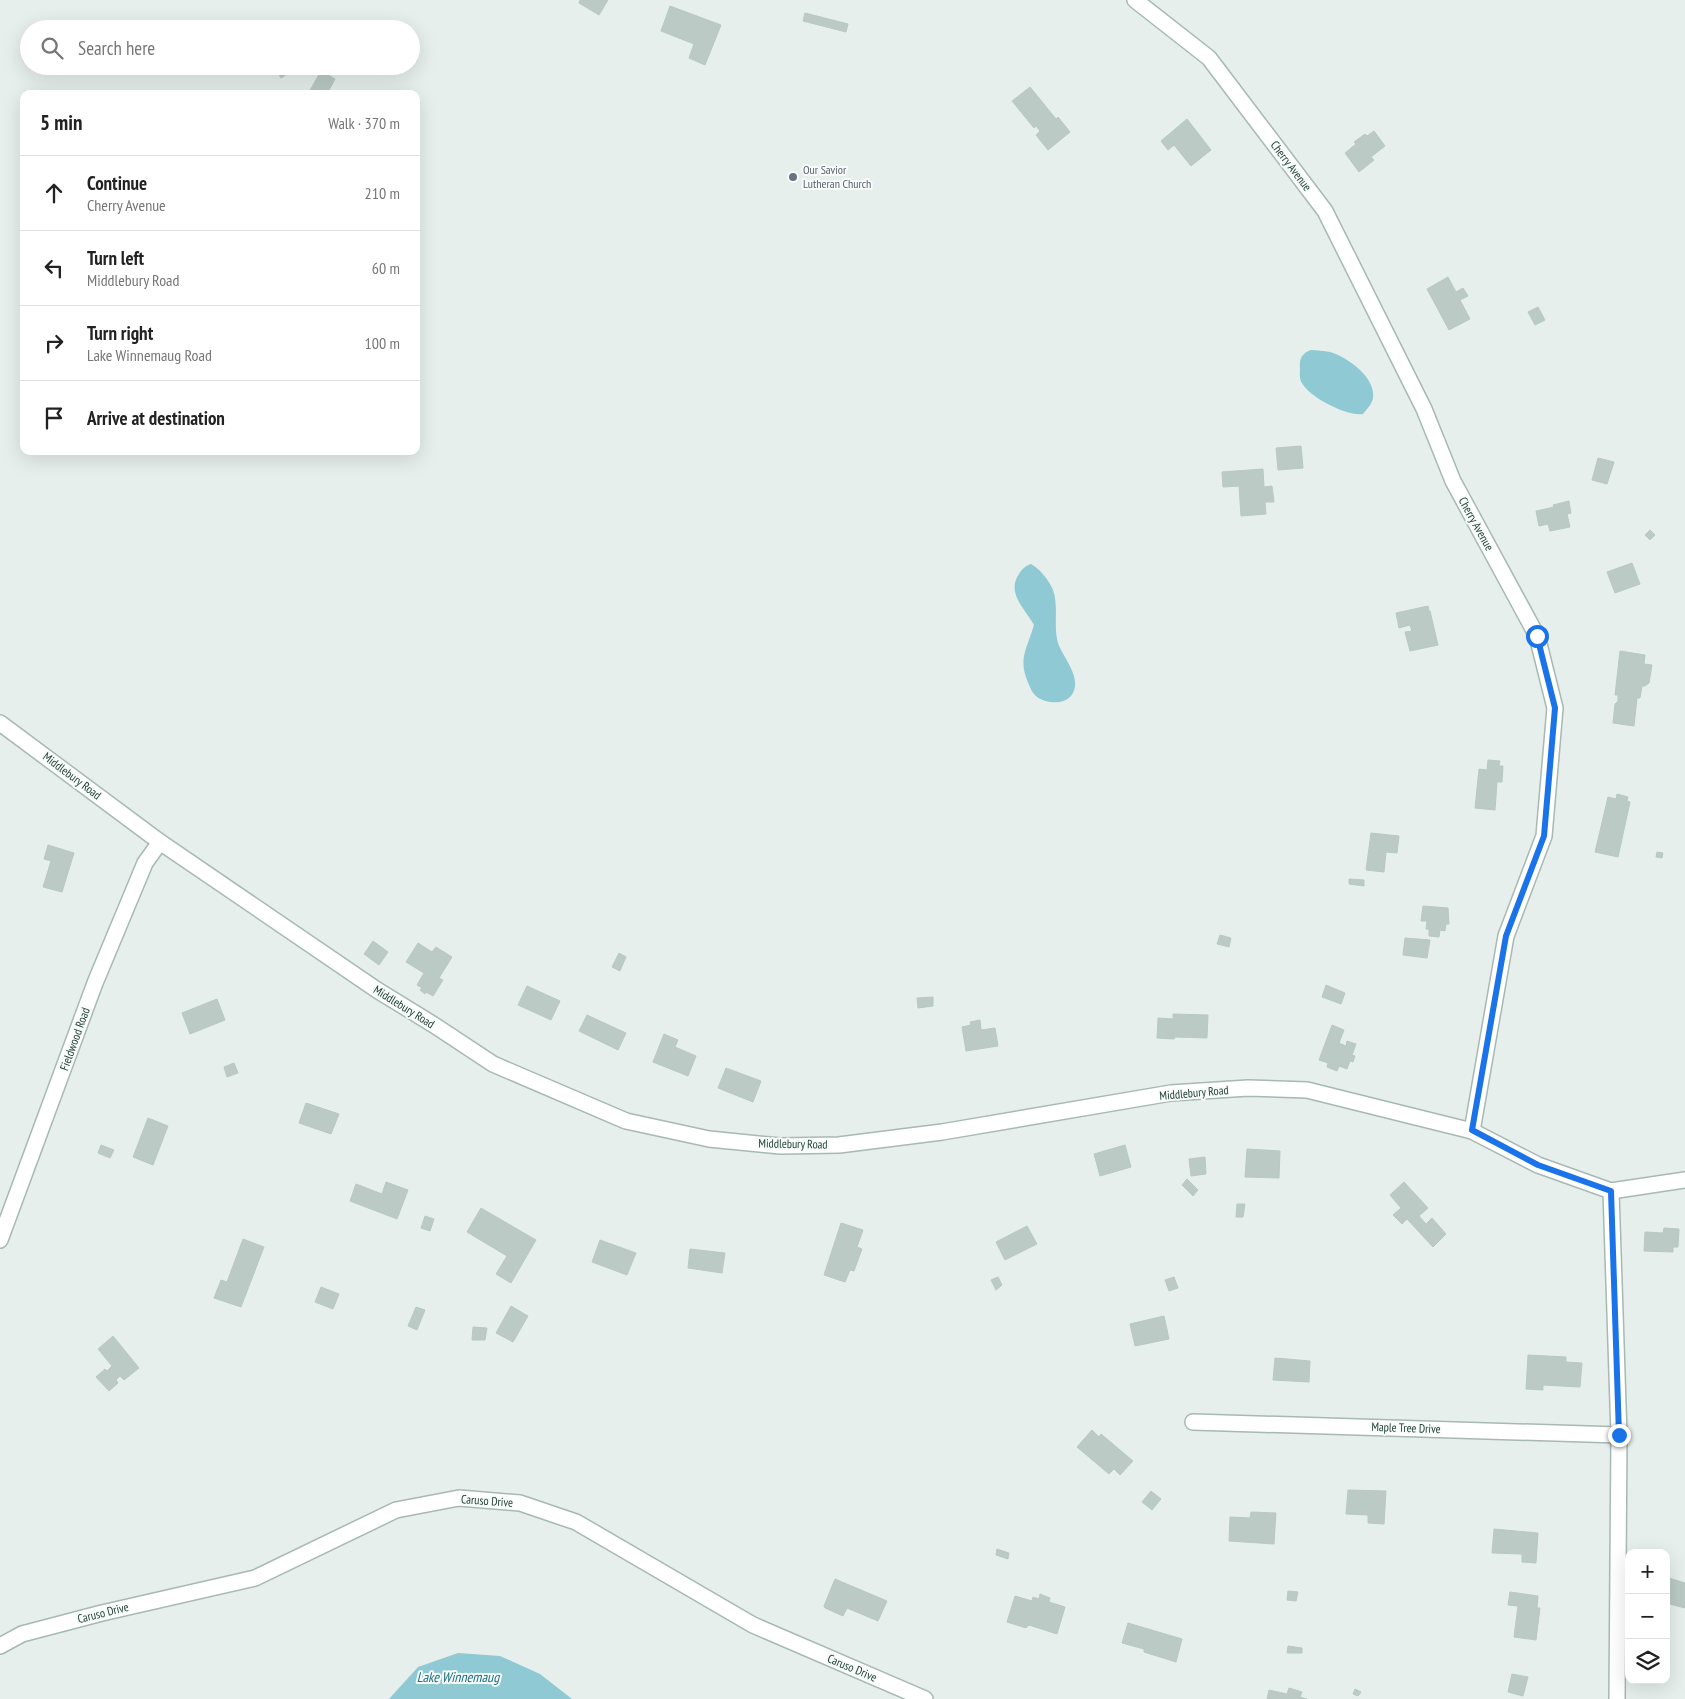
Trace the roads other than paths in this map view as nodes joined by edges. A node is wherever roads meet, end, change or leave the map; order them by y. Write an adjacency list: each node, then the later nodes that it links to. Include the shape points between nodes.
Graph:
1 (1135, 0): 4 (street, Cherry Avenue, via 1209,58 1325,211 1424,409 1453,481 1537,636 1555,708 1544,836 1506,936)
2 (0, 722): 3 (street, Middlebury Road)
3 (160, 842): 4 (street, Middlebury Road, via 377,990 493,1064 626,1121 709,1139 780,1146 839,1145 942,1132 1171,1093 1248,1088 1307,1090); 7 (street, Fieldwood Road, via 145,863 95,983)
4 (1472, 1130): 6 (street, Middlebury Road, via 1538,1165)
5 (1685, 1180): 6 (street, Middlebury Road)
6 (1611, 1191): 9 (street)
7 (0, 1240)
8 (1193, 1422): 9 (street, Maple Tree Drive)
9 (1619, 1435): 12 (street)
10 (0, 1646): 11 (street, Caruso Drive, via 22,1634 255,1578 396,1510 459,1498 520,1503 576,1522 753,1625)
11 (925, 1699)
12 (1617, 1699)

